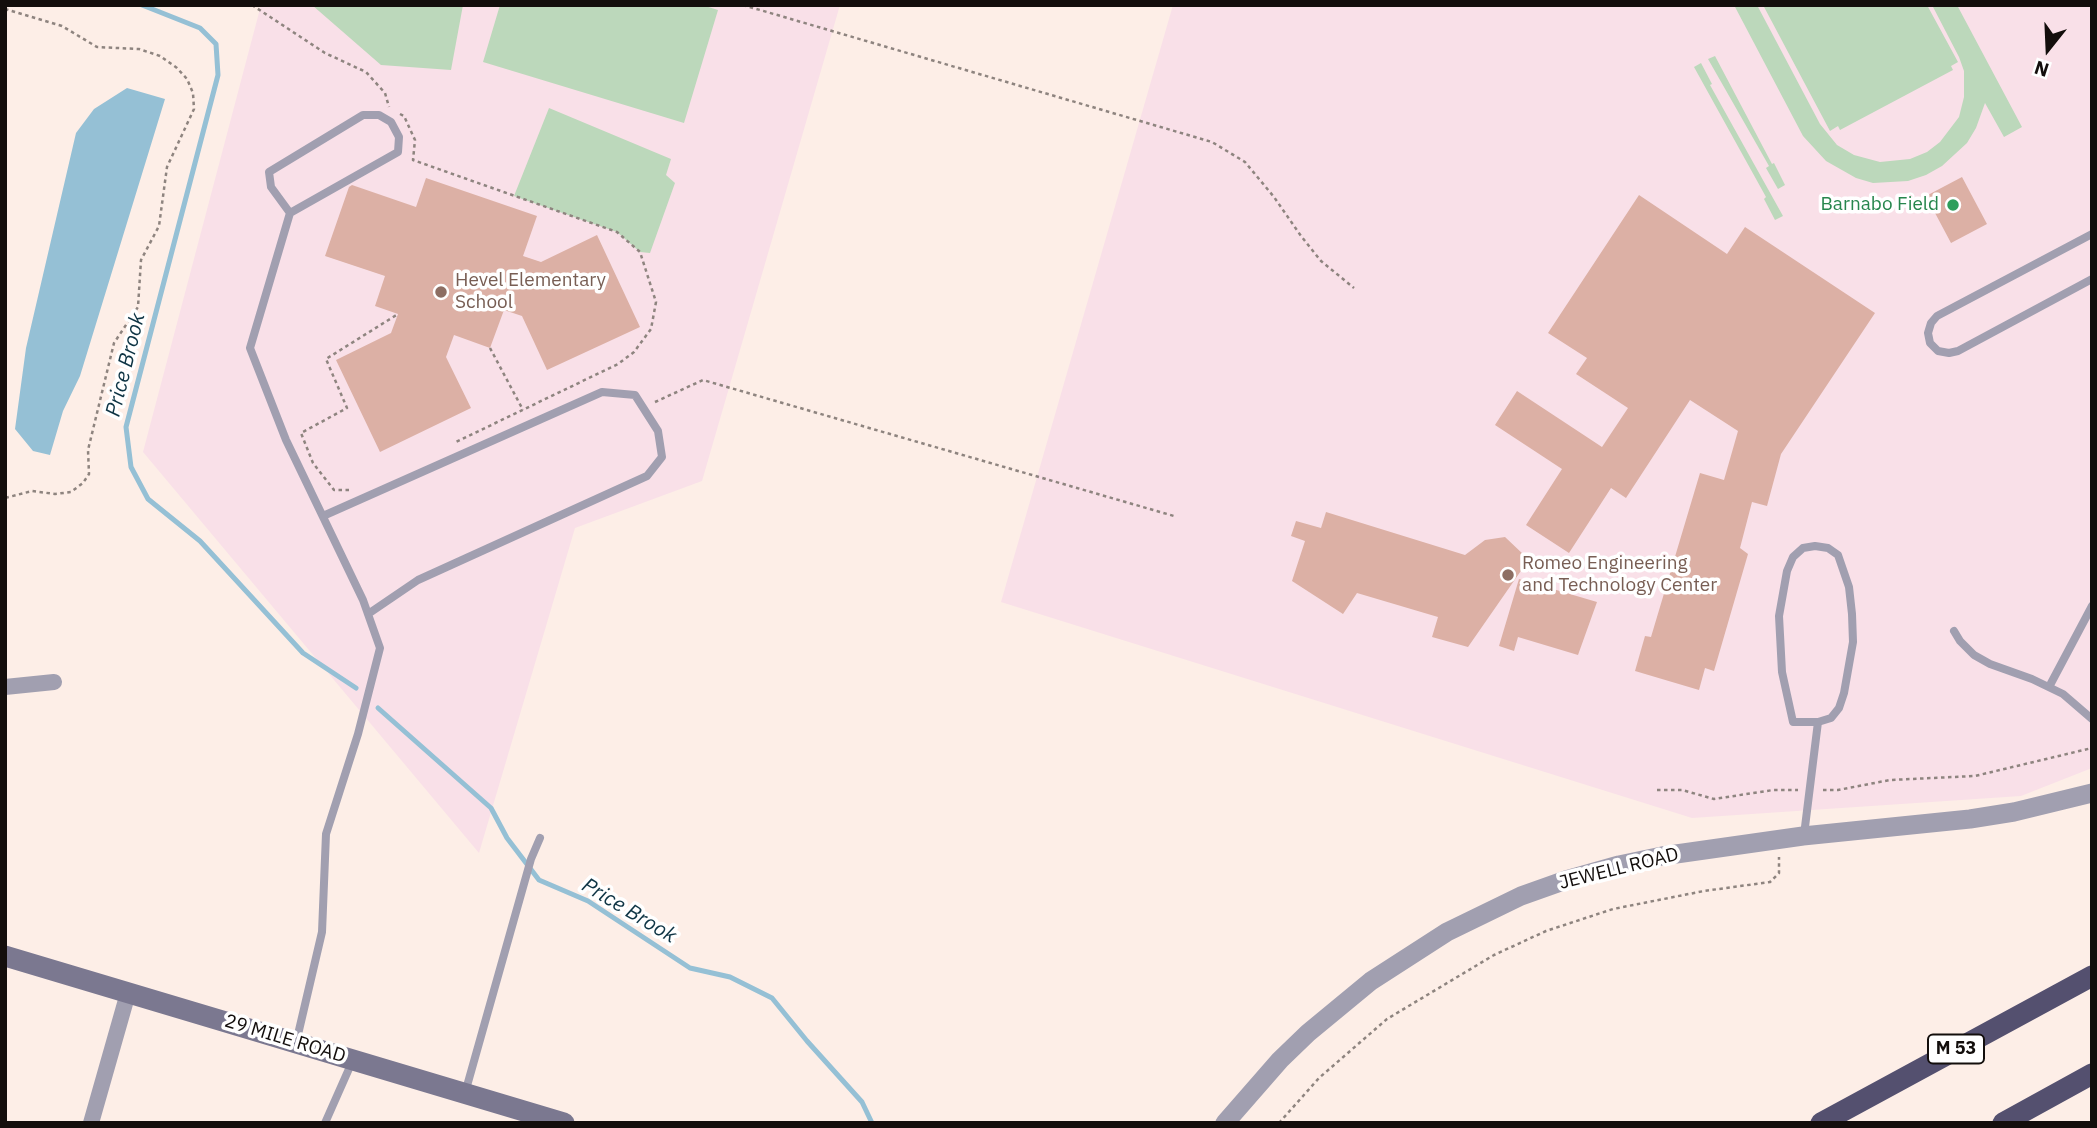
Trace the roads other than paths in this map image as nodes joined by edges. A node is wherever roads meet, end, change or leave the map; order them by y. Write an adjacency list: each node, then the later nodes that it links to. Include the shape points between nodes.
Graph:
1 (290, 213): 1 (lane, via 271,187 269,172 363,115 379,115 391,122 399,137 398,152); 4 (lane, via 250,348 286,440)
2 (2092, 234): 3 (lane, via 1937,316 1928,332 1930,343 1938,351 1958,351)
3 (2092, 279)
4 (323, 516): 6 (lane); 6 (lane, via 602,392 635,395 658,431 662,457 647,476 418,580)
5 (2092, 606): 10 (lane)
6 (368, 614): 19 (lane, via 380,648 326,834 322,932)
7 (1954, 631): 10 (lane, via 1990,664)
8 (54, 682): 9 (street)
9 (5, 687)
10 (2049, 687): 11 (lane)
11 (2092, 719)
12 (1818, 722): 12 (lane, via 1831,718 1844,693 1853,614 1838,555 1815,545 1793,557 1779,616 1782,672 1793,723); 14 (lane)
13 (2092, 793): 14 (street, JEWELL ROAD, via 1992,816)
14 (1804, 836): 26 (street, JEWELL ROAD, via 1619,864 1482,914 1408,955 1337,1007 1280,1060)
15 (540, 838): 22 (lane)
16 (5, 956): 18 (main road, 29 MILE ROAD)
17 (2092, 976): 27 (highway, M 53)
18 (128, 992): 19 (main road, 29 MILE ROAD); 23 (street)
19 (296, 1043): 20 (main road, 29 MILE ROAD)
20 (353, 1060): 22 (main road, 29 MILE ROAD); 24 (lane)
21 (2092, 1074): 28 (highway)
22 (465, 1093): 25 (main road, 29 MILE ROAD)
23 (91, 1123)
24 (325, 1123)
25 (564, 1123)
26 (1225, 1123)
27 (1821, 1123)
28 (2003, 1123)

